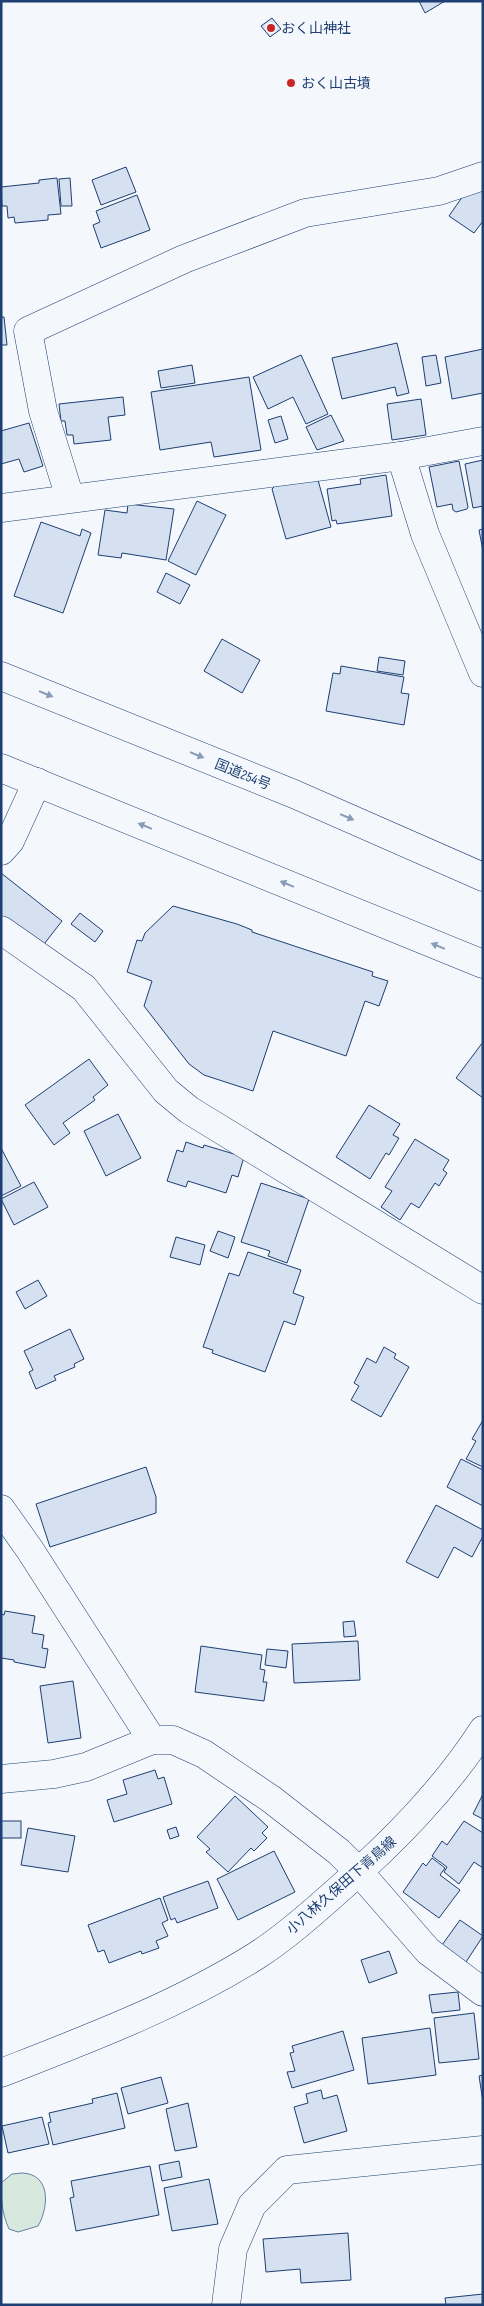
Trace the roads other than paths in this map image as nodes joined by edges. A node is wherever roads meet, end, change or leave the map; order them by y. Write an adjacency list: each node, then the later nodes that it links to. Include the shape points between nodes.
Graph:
1 (483, 176): 4 (main road, via 439,191 305,213 184,259 28,331 43,411)
2 (483, 441): 3 (main road)
3 (401, 456): 4 (main road); 6 (main road, via 425,534)
4 (70, 498): 5 (main road)
5 (1, 508)
6 (483, 673)
7 (1, 676): 11 (main road, 国道254号, one-way to 11, via 303,798)
8 (1, 768): 9 (main road)
9 (36, 782): 10 (main road, via 10,840); 13 (main road, one-way to 9)
10 (1, 851)
11 (483, 877)
12 (1, 930): 14 (main road, via 84,988 166,1091 189,1110)
13 (483, 964)
14 (483, 1290)
15 (1, 1508): 17 (main road)
16 (483, 1730): 19 (main road, 小八林久保田下青鳥線, via 464,1759 428,1801)
17 (152, 1740): 18 (main road, via 86,1767); 19 (main road, via 173,1740 204,1754 271,1799)
18 (1, 1779)
19 (360, 1872): 20 (main road, via 428,1951); 21 (main road, 小八林久保田下青鳥線, via 304,1921 256,1956 180,1998 98,2036)
20 (483, 1992)
21 (1, 2073)
22 (483, 2150): 23 (main road, via 287,2170 252,2205 233,2249)
23 (226, 2305)

